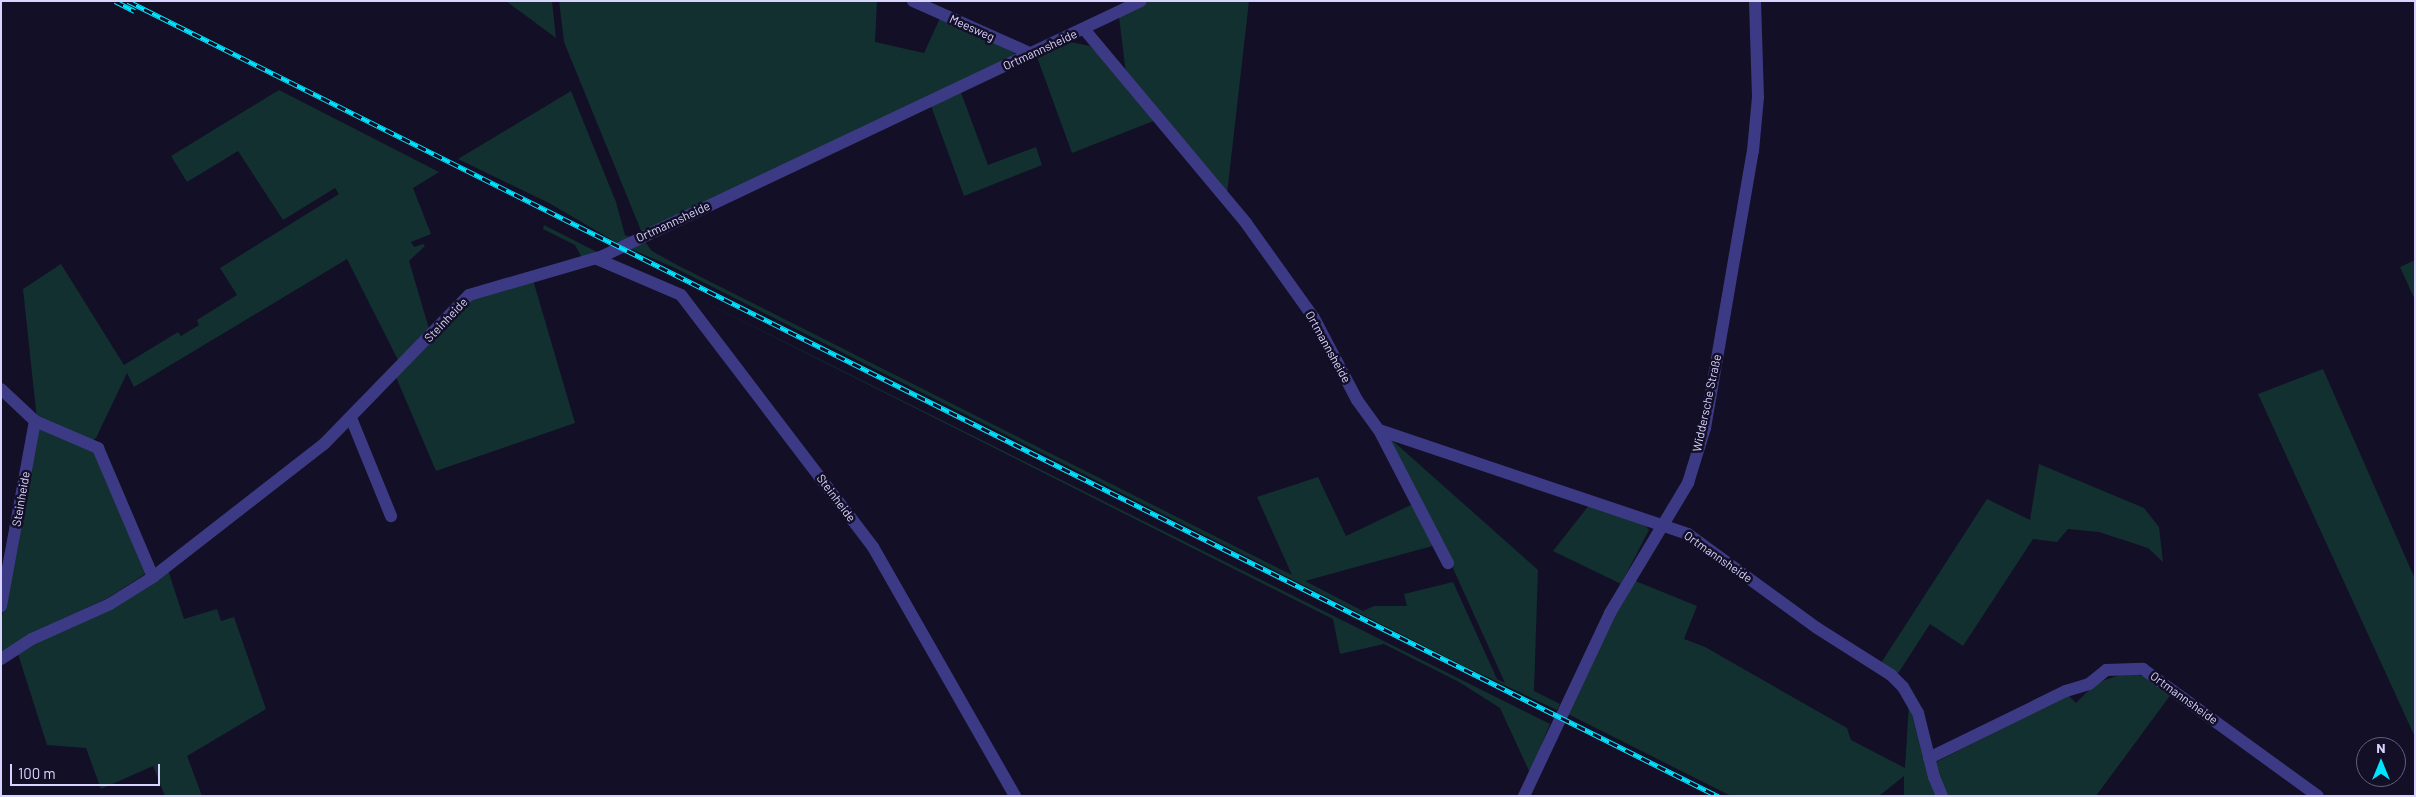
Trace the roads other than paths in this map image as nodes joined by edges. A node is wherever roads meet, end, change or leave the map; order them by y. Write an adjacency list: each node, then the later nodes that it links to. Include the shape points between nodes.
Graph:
1 (912, 1): 5 (street, Meesweg)
2 (1140, 1): 4 (street)
3 (1755, 1): 13 (street, Widdersche Straße, via 1758,97 1738,245 1705,428 1688,483)
4 (1084, 30): 5 (street, Ortmannsheide); 11 (street, Ortmannsheide, via 1246,223 1314,318 1357,400)
5 (1032, 54): 6 (street, Ortmannsheide)
6 (625, 245): 7 (street, Steinheide)
7 (596, 259): 9 (street, Steinheide, via 469,295); 19 (street, Steinheide, via 681,295 873,547)
8 (1, 390): 10 (street)
9 (351, 418): 12 (street); 15 (street, Steinheide, via 324,444)
10 (35, 421): 15 (street, via 98,448); 16 (street, Steinheide)
11 (1379, 430): 13 (street, Ortmannsheide); 14 (street, Ortmannsheide)
12 (391, 516)
13 (1665, 525): 18 (street, Ortmannsheide, via 1688,534 1817,628 1891,675 1914,702); 20 (street, Widdersche Straße, via 1653,538 1610,613)
14 (1448, 563)
15 (153, 577): 17 (street, Steinheide, via 110,604 32,639)
16 (1, 606)
17 (1, 659)
18 (1929, 758): 21 (street, Ortmannsheide); 22 (street, Ortmannsheide, via 2066,691 2089,684 2106,670 2143,669)
19 (1015, 796)
20 (1524, 796)
21 (1942, 796)
22 (2318, 796)

